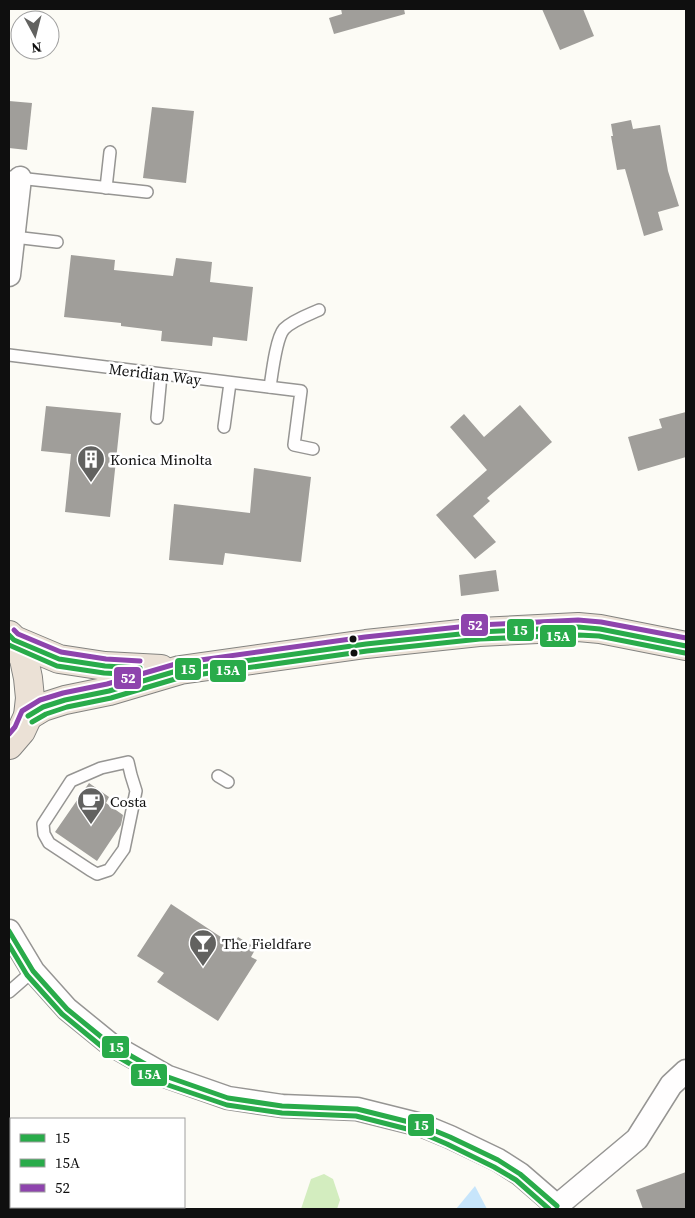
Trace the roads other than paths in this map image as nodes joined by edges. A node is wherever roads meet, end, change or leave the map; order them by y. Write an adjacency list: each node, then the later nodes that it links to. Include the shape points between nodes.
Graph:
1 (110, 152): 3 (lane)
2 (14, 177): 3 (lane); 5 (street)
3 (106, 188): 4 (lane)
4 (147, 192)
5 (14, 237): 6 (lane); 7 (street)
6 (57, 242)
7 (9, 275)
8 (319, 310): 12 (lane, via 284,329 278,343)
9 (9, 356): 10 (lane, Meridian Way)
10 (161, 375): 11 (lane, Meridian Way); 13 (lane)
11 (230, 383): 12 (lane, Meridian Way); 14 (lane)
12 (270, 387): 15 (lane, Meridian Way, via 301,391 294,445)
13 (157, 418)
14 (224, 427)
15 (313, 449)
16 (12, 637): 18 (highway, via 59,659 105,666); 19 (highway, via 24,659 28,678)
17 (686, 646): 18 (highway, via 578,627 479,632 366,644)
18 (180, 670): 19 (highway, via 65,700)
19 (28, 716): 20 (highway)
20 (9, 746)
21 (128, 762): 21 (lane, via 136,791 124,849 109,870 98,874 49,843 43,824 71,781 100,768)
22 (218, 776): 23 (lane)
23 (228, 782)
24 (9, 931): 25 (street)
25 (34, 971): 26 (lane); 28 (street, via 67,1009 110,1044 168,1077 228,1098 282,1106 357,1109 421,1125 498,1160)
26 (9, 992)
27 (686, 1071): 28 (street, via 671,1085 637,1139)
28 (559, 1207)

